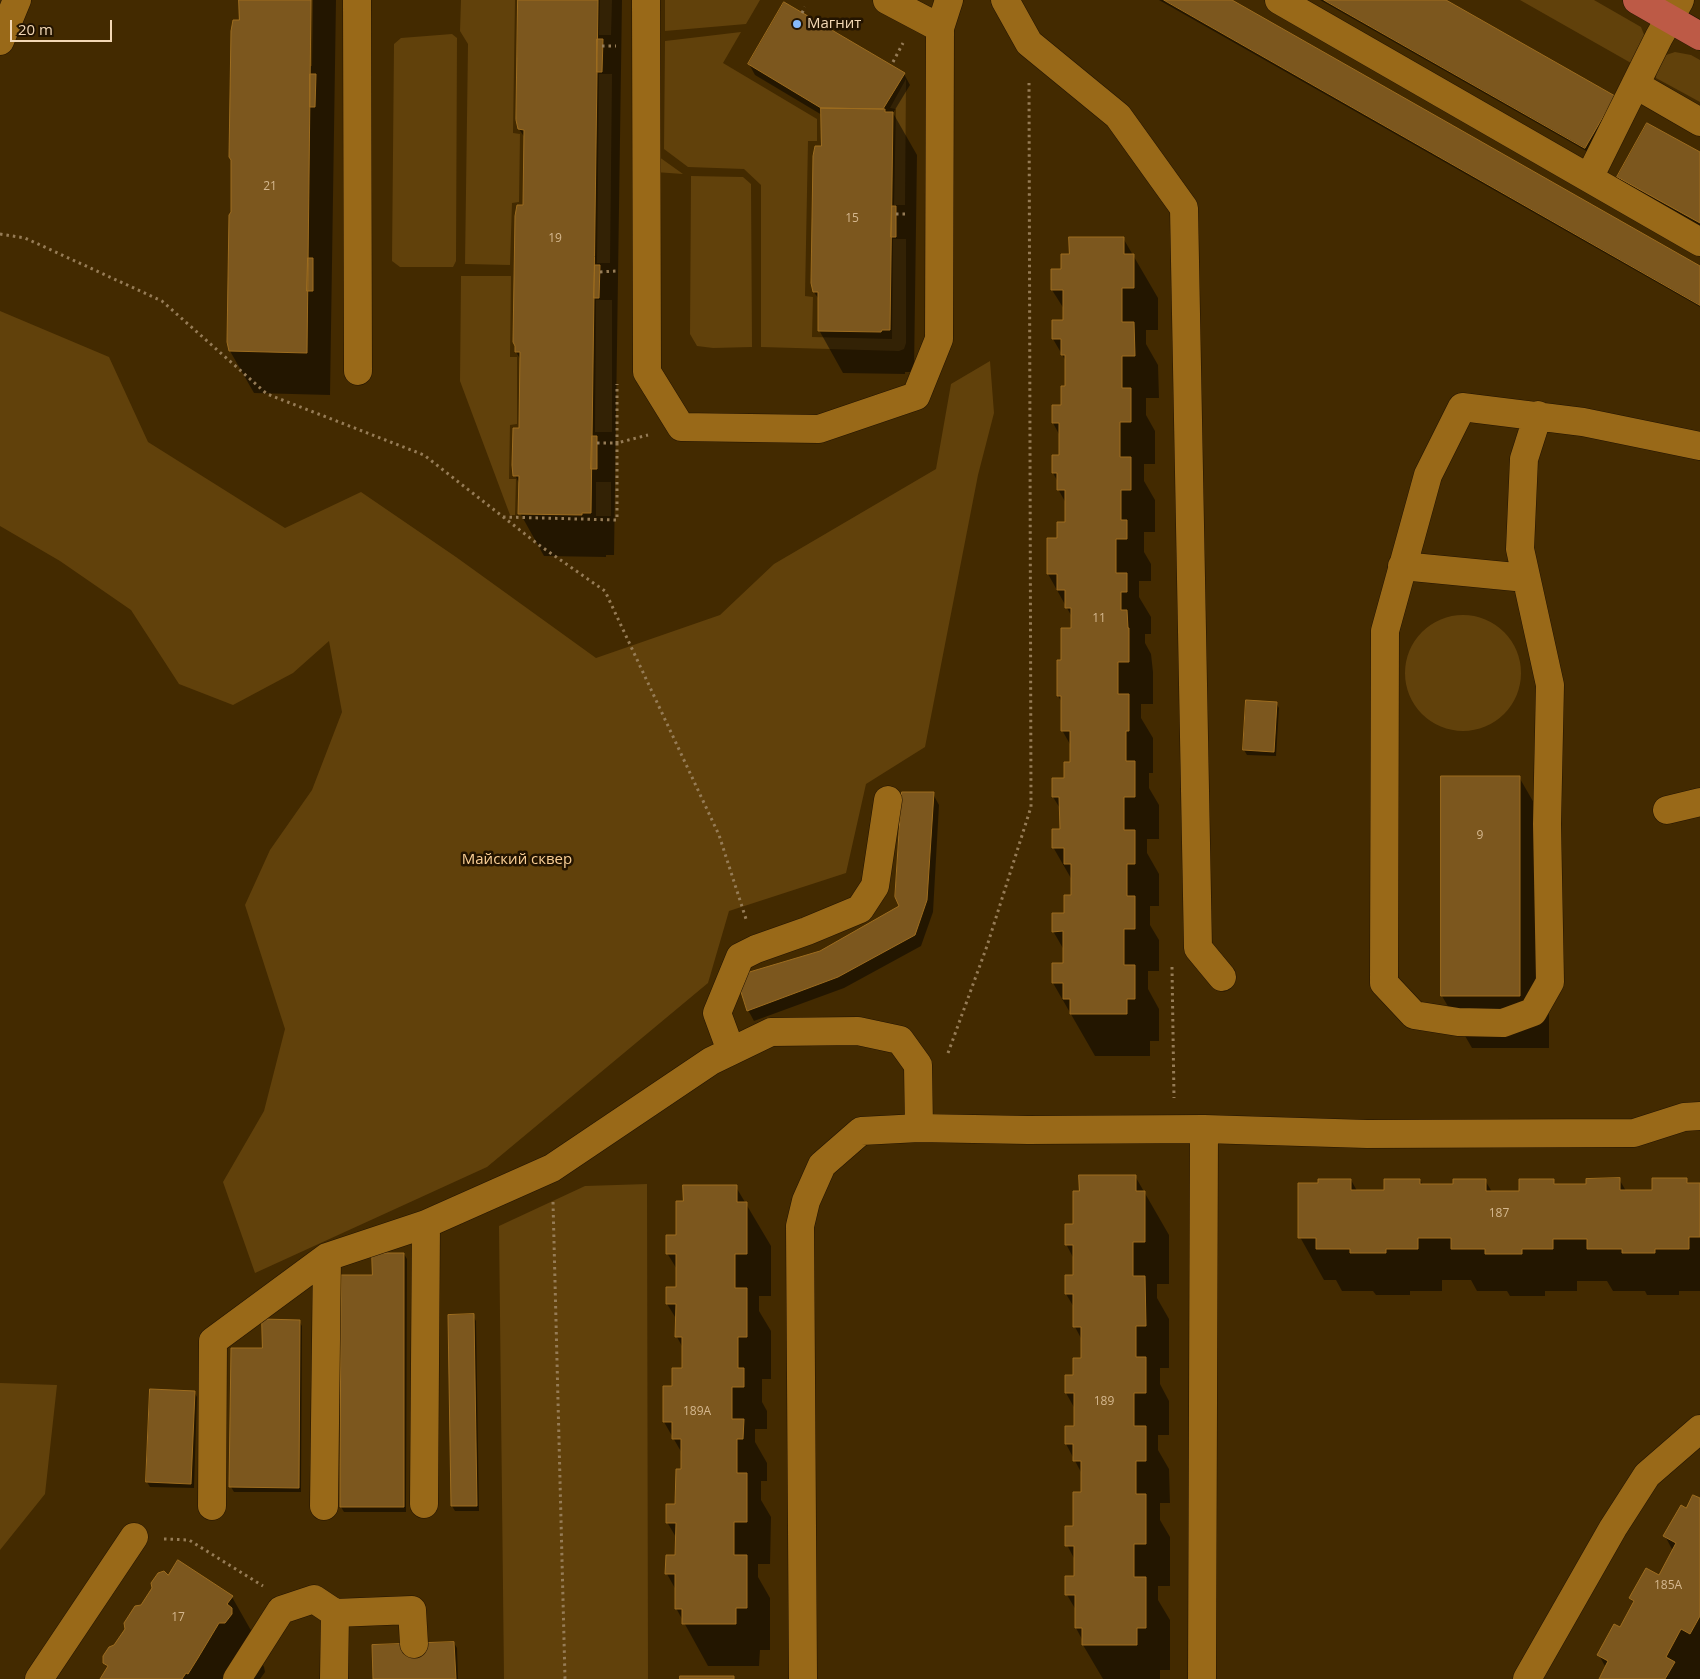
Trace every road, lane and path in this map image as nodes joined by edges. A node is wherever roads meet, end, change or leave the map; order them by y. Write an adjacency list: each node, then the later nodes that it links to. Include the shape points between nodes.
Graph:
1 (17, 0): 14 (lane)
2 (357, 0): 23 (lane)
3 (646, 0): 25 (lane, via 647,372)
4 (886, 0): 12 (lane)
5 (949, 0): 12 (lane)
6 (1005, 0): 15 (lane)
7 (1279, 0): 18 (lane)
8 (1637, 0): 10 (main road)
9 (805, 6): 11 (path)
10 (1674, 9): 13 (main road); 16 (lane)
11 (802, 13)
12 (940, 28): 25 (lane, via 939,339 916,396 819,429)
13 (1700, 36)
14 (0, 41)
15 (1029, 43): 35 (lane, via 1118,116 1184,208 1198,948); 37 (path, via 1031,807 987,946 945,1061)
16 (1636, 85): 17 (lane); 18 (lane)
17 (1700, 122)
18 (1589, 178): 22 (lane)
19 (896, 214): 20 (path)
20 (911, 214)
21 (0, 234): 27 (path, via 25,238 162,301 267,394 424,455)
22 (1700, 242)
23 (358, 371)
24 (1538, 415): 26 (lane); 28 (lane, via 1462,408 1428,475); 29 (lane, via 1524,459 1520,549)
25 (681, 427): 27 (path, via 617,443 617,520)
26 (1700, 446)
27 (503, 516): 33 (path, via 606,591 719,834)
28 (1402, 566): 29 (lane); 29 (lane, via 1385,631 1384,983 1414,1014 1458,1022 1503,1023 1533,1012 1550,982 1547,824 1550,685)
29 (1526, 578)
30 (888, 800): 33 (lane, via 874,886 860,909)
31 (1700, 802): 32 (lane)
32 (1667, 810)
33 (756, 949): 36 (lane, via 740,957 717,1013)
34 (1172, 958): 40 (path)
35 (1222, 977)
36 (731, 1051): 37 (lane, via 771,1032 858,1031 892,1038 900,1040 918,1065); 42 (lane, via 711,1060)
37 (919, 1091): 39 (lane)
38 (1700, 1116): 41 (lane, via 1684,1117 1634,1133 1366,1134)
39 (919, 1128): 40 (lane); 57 (lane, via 861,1131 822,1165 806,1201 800,1226)
40 (1175, 1129): 41 (lane)
41 (1204, 1129): 58 (lane)
42 (552, 1168): 43 (lane); 56 (path)
43 (426, 1224): 44 (lane); 46 (lane)
44 (327, 1257): 47 (lane, via 213,1341); 48 (lane)
45 (1700, 1429): 59 (lane, via 1647,1474)
46 (424, 1504)
47 (212, 1506)
48 (324, 1506)
49 (134, 1537): 50 (path, via 189,1540 263,1586); 53 (lane)
50 (281, 1610): 51 (lane, via 314,1599); 54 (lane)
51 (335, 1612): 52 (lane, via 412,1610); 55 (lane)
52 (414, 1644)
53 (39, 1679)
54 (237, 1679)
55 (334, 1679)
56 (565, 1679)
57 (803, 1679)
58 (1202, 1679)
59 (1527, 1679)

